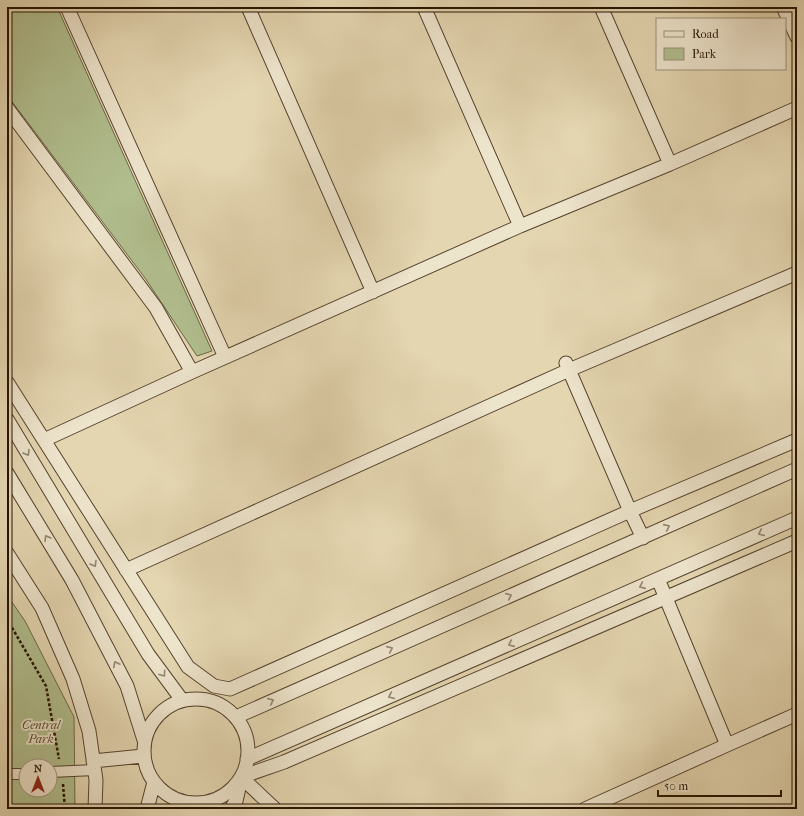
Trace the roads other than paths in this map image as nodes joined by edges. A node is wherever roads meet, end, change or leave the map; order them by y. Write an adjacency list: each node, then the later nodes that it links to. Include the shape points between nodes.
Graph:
1 (67, 7): 13 (street)
2 (248, 7): 12 (street)
3 (424, 7): 10 (street)
4 (601, 7): 9 (street)
5 (783, 7): 6 (street)
6 (797, 37)
7 (7, 108): 15 (street, via 156,308)
8 (797, 108): 9 (street)
9 (670, 164): 10 (street)
10 (520, 226): 12 (street)
11 (797, 273): 14 (street)
12 (373, 292): 13 (street)
13 (226, 357): 15 (street)
14 (567, 367): 22 (street); 27 (street)
15 (192, 372): 18 (street)
16 (7, 382): 18 (street)
17 (7, 419): 30 (street, one-way to 30, via 148,654)
18 (44, 440): 27 (street)
19 (797, 440): 22 (street)
20 (797, 469): 24 (street, one-way to 20)
21 (7, 473): 33 (street, one-way to 21, via 127,686 72,580)
22 (630, 511): 24 (street); 27 (street, via 230,689 214,686 188,667)
23 (797, 518): 28 (street, one-way to 28)
24 (643, 538): 32 (street, one-way to 24)
25 (797, 541): 29 (street)
26 (7, 553): 37 (street, via 42,608 73,679 89,731)
27 (126, 570)
28 (658, 579): 29 (street); 36 (street, one-way to 36)
29 (665, 597): 34 (street); 41 (street, via 284,762)
30 (182, 700): 32 (street, via 197,698 211,701); 33 (street, via 165,708 152,722)
31 (797, 714): 34 (street)
32 (236, 717): 36 (street, via 244,730 248,744)
33 (144, 740): 35 (street)
34 (727, 746): 48 (street)
35 (143, 756): 37 (street); 42 (street)
36 (247, 759): 41 (street)
37 (94, 766): 38 (street); 44 (street)
38 (58, 772)
39 (7, 774): 40 (street)
40 (18, 774)
41 (241, 777): 43 (street); 46 (street, via 236,801); 47 (street)
42 (154, 782): 43 (street, via 166,794 181,801); 45 (street)
43 (214, 804)
44 (95, 809)
45 (147, 809)
46 (231, 809)
47 (274, 809)
48 (585, 809)

